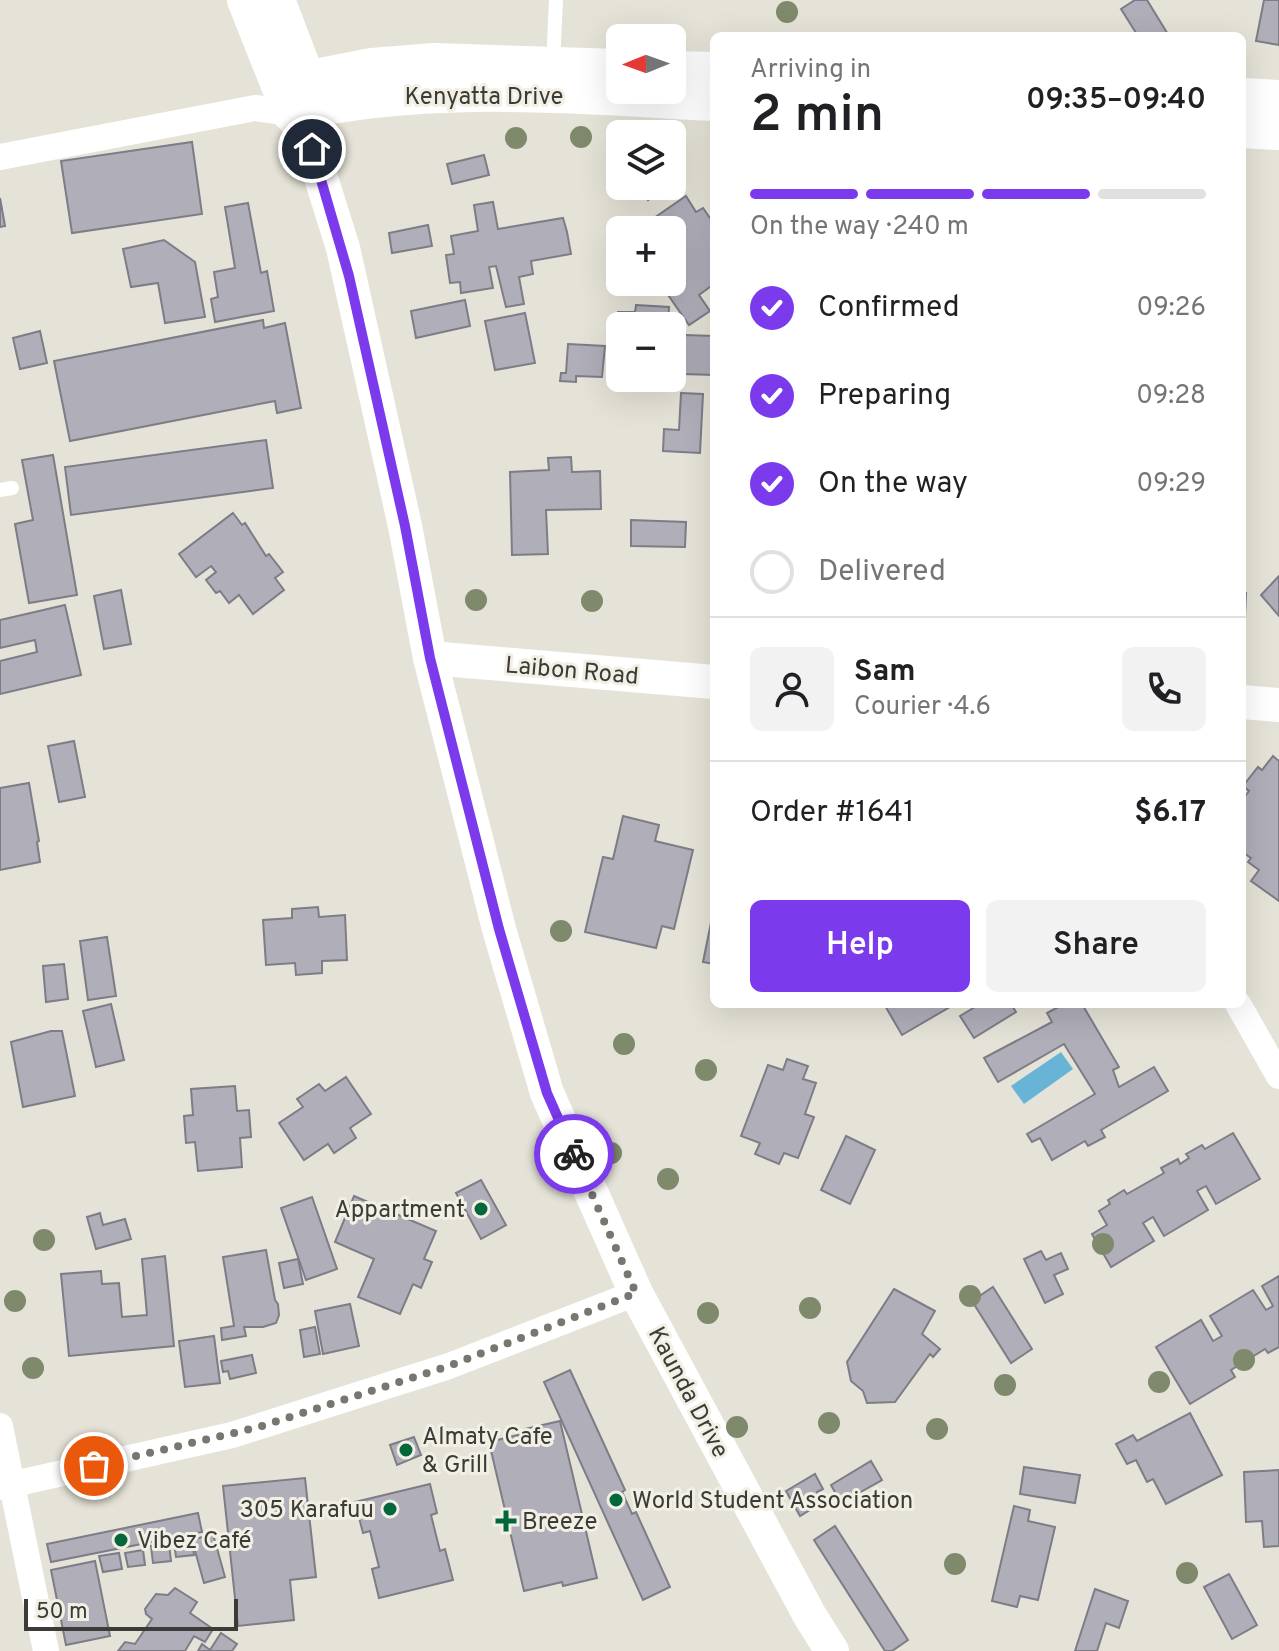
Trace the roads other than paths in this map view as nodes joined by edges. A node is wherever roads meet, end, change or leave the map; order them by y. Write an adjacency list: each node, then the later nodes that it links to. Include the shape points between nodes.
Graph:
1 (246, 0): 9 (main road)
2 (276, 0): 9 (main road)
3 (556, 0): 4 (lane)
4 (553, 66): 5 (main road, Kenyatta Drive); 9 (main road, Kenyatta Drive, via 434,62 372,67)
5 (606, 68)
6 (686, 70): 7 (main road)
7 (710, 71)
8 (1246, 97): 10 (main road)
9 (290, 99): 11 (main road, Kenyatta Drive, via 506,92); 14 (street, Kenyatta Drive); 15 (street, Kaunda Drive, via 343,248)
10 (1279, 99)
11 (710, 102)
12 (1246, 129): 13 (main road)
13 (1279, 131)
14 (0, 157)
15 (430, 658): 16 (street, Laibon Road); 21 (street, Kaunda Drive, via 547,1093)
16 (710, 682)
17 (1246, 702): 18 (street)
18 (1279, 705)
19 (1240, 1008): 20 (street)
20 (1279, 1076)
21 (636, 1293): 23 (street, via 449,1366 232,1435); 25 (street, Kaunda Drive)
22 (0, 1426): 23 (street)
23 (6, 1486): 24 (street)
24 (46, 1651)
25 (832, 1651)

